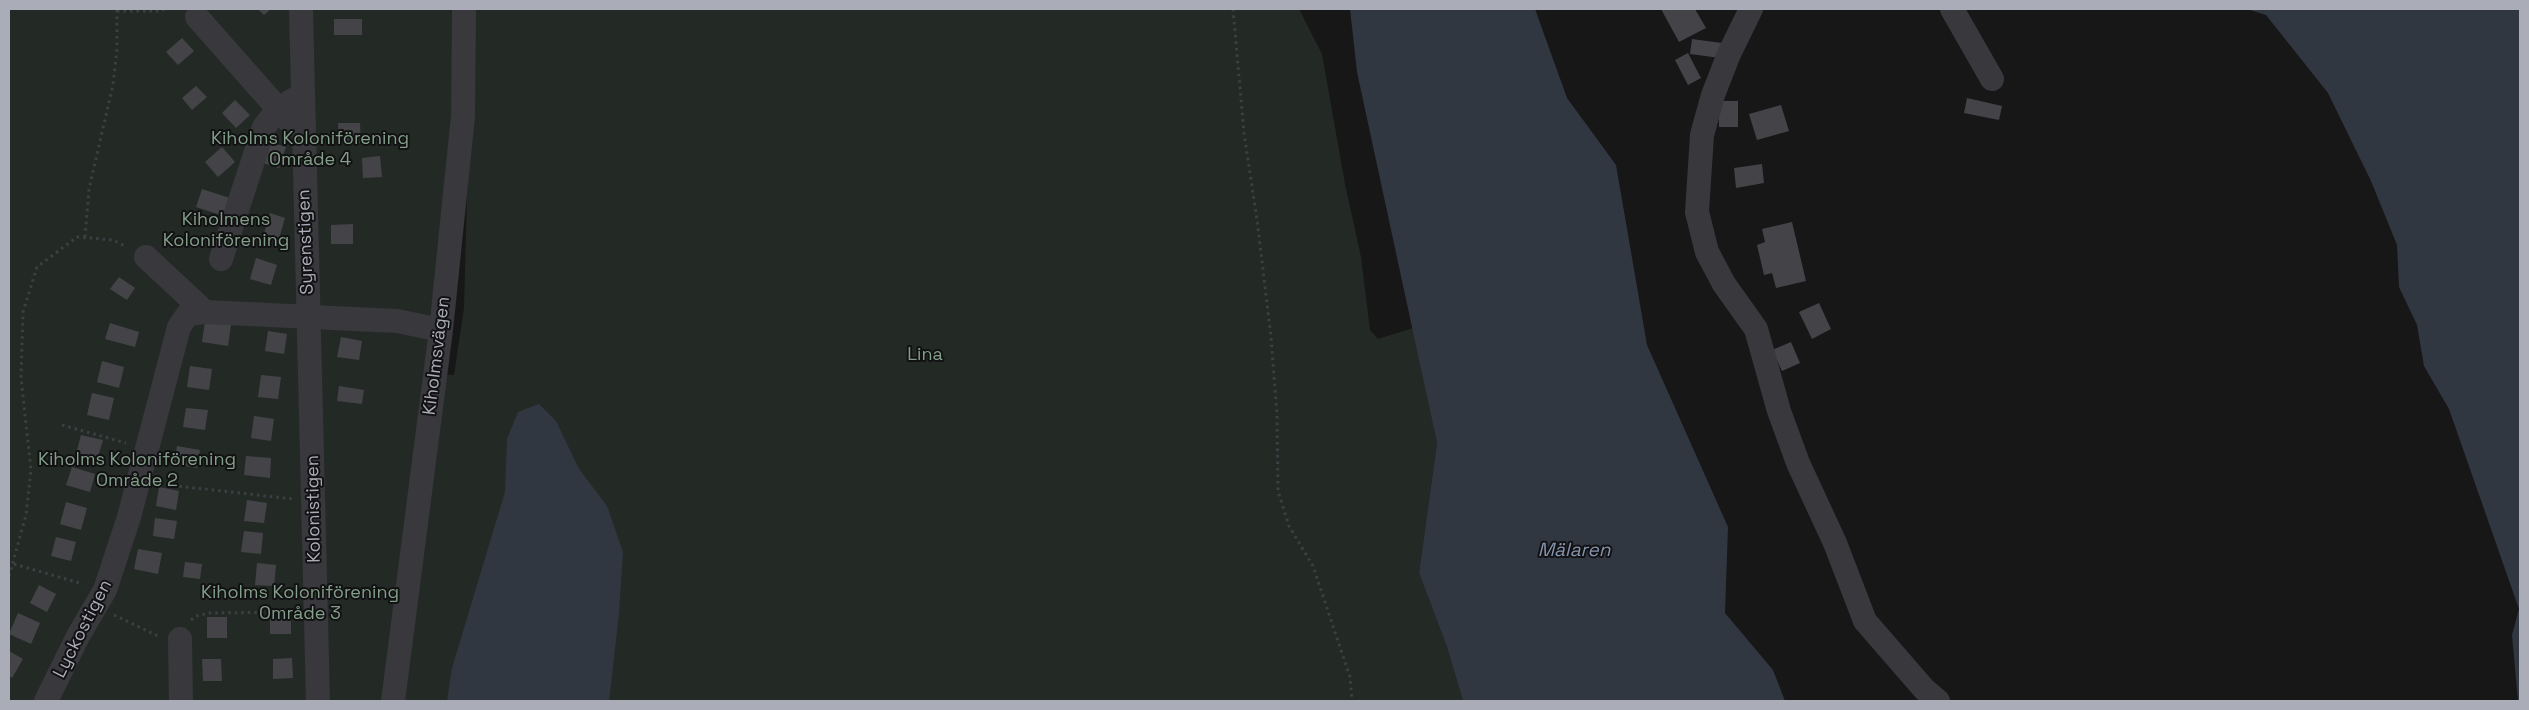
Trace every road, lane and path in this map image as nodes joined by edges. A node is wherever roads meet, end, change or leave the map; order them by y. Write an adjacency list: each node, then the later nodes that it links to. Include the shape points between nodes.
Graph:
1 (164, 9): 6 (path)
2 (464, 9): 18 (street, Kiholmsvägen, via 463,116)
3 (1233, 9): 32 (path, via 1244,133 1271,337 1278,491 1289,526 1313,566 1350,677)
4 (1751, 9): 33 (street, via 1729,54 1702,135 1697,212 1706,252 1756,329 1788,437 1865,621)
5 (1952, 9): 9 (street)
6 (118, 10): 13 (path, via 118,49 89,189)
7 (300, 10): 10 (street, Syrenstigen)
8 (197, 17): 11 (street)
9 (1992, 80)
10 (303, 94): 11 (street); 12 (street, Syrenstigen)
11 (278, 109): 12 (street); 15 (street, via 264,127)
12 (304, 138): 17 (street, Syrenstigen)
13 (85, 238): 14 (path, via 113,240); 24 (path, via 77,237 37,267 23,312 21,378 31,470 26,515)
14 (146, 257): 16 (street)
15 (221, 259)
16 (205, 312): 17 (street, Lyckostigen); 20 (street, Lyckostigen, via 188,314 179,327)
17 (309, 316): 18 (street, Lyckostigen, via 396,321); 22 (street, Kolonistigen)
18 (441, 330): 31 (street, Kiholmsvägen)
19 (62, 425): 20 (path)
20 (146, 449): 21 (street, Lyckostigen)
21 (138, 482): 22 (path); 25 (street, Lyckostigen)
22 (313, 501): 26 (street, Kolonistigen)
23 (14, 564): 25 (path)
24 (9, 576)
25 (101, 598): 27 (path, via 165,639); 28 (street, Lyckostigen)
26 (316, 611): 27 (path, via 210,613 196,616 183,625); 30 (street, Kolonistigen)
27 (180, 640): 29 (street)
28 (46, 701)
29 (181, 701)
30 (318, 701)
31 (393, 701)
32 (1352, 701)
33 (1938, 701)

